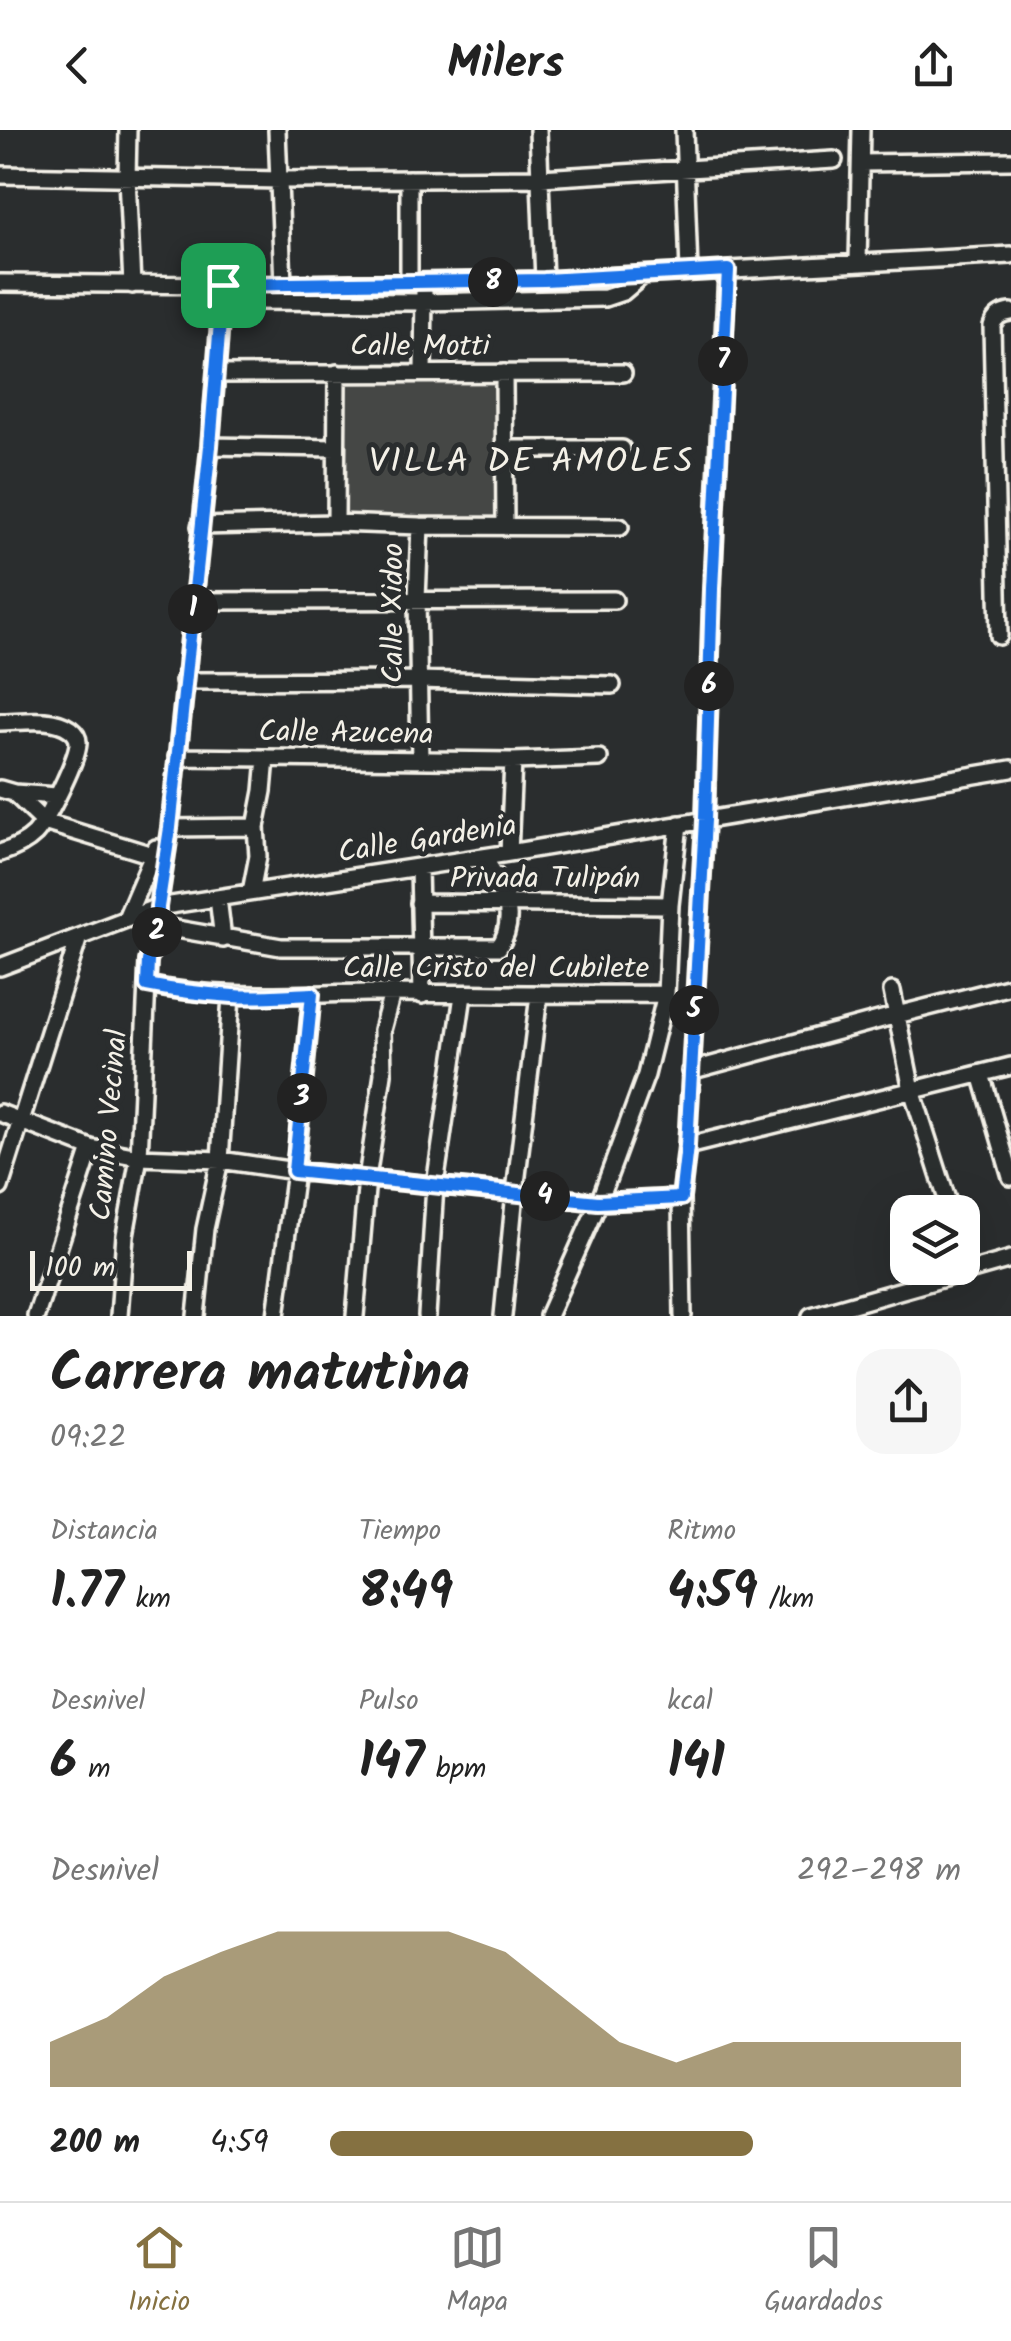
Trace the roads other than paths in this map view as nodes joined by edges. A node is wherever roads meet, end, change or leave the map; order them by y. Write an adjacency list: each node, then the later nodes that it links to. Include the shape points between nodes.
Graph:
1 (128, 130): 11 (street)
2 (278, 130): 14 (street)
3 (538, 130): 12 (street)
4 (684, 130): 9 (street)
5 (861, 130): 8 (street)
6 (834, 160): 9 (street)
7 (1011, 161): 8 (street)
8 (862, 163): 16 (street)
9 (685, 168): 12 (street); 18 (street)
10 (0, 176): 11 (street)
11 (126, 177): 14 (street); 23 (street)
12 (541, 178): 13 (street); 20 (street)
13 (410, 179): 14 (street); 22 (street)
14 (280, 180): 24 (street)
15 (1011, 255): 16 (street)
16 (858, 262): 17 (street)
17 (728, 270): 18 (street); 66 (street)
18 (689, 272): 19 (street)
19 (642, 275): 20 (street); 26 (street, via 605,298)
20 (544, 280): 22 (street)
21 (0, 283): 23 (street)
22 (417, 283): 24 (street); 26 (street)
23 (132, 284): 25 (street)
24 (282, 284): 25 (street)
25 (222, 293): 26 (street); 34 (street, Camino Vecinal)
26 (424, 302): 31 (street)
27 (1011, 312): 29 (street, via 994,319)
28 (1011, 359): 29 (street)
29 (991, 360): 36 (street)
30 (336, 373): 31 (street, Calle Motti); 34 (street, Calle Motti); 38 (street)
31 (423, 373): 32 (street, Calle Motti)
32 (504, 373): 33 (street, Calle Motti); 39 (street)
33 (623, 373)
34 (216, 374): 37 (street, Camino Vecinal)
35 (1011, 402): 36 (street)
36 (993, 403): 41 (street)
37 (210, 446): 38 (street); 44 (street, Camino Vecinal)
38 (336, 448): 43 (street)
39 (506, 449): 40 (street); 46 (street)
40 (622, 449)
41 (1003, 451): 42 (street)
42 (1004, 496): 48 (street)
43 (336, 523): 44 (street); 45 (street)
44 (200, 526): 52 (street, Camino Vecinal)
45 (420, 526): 46 (street); 50 (street, Calle Xidoo)
46 (504, 527): 47 (street)
47 (620, 527)
48 (1004, 542): 49 (street)
49 (1005, 586): 53 (street)
50 (417, 599): 51 (street); 52 (street); 54 (street, Calle Xidoo)
51 (614, 600)
52 (194, 601): 55 (street, Camino Vecinal)
53 (999, 636)
54 (418, 680): 55 (street); 56 (street); 61 (street, Calle Xidoo)
55 (184, 681): 58 (street, Camino Vecinal)
56 (612, 685)
57 (0, 722): 65 (street, via 53,722 74,732 76,754)
58 (177, 757): 59 (street, Calle Azucena); 70 (street, Camino Vecinal)
59 (266, 758): 61 (street, Calle Azucena); 69 (street)
60 (599, 758): 62 (street, Calle Azucena)
61 (420, 760): 62 (street, Calle Azucena)
62 (514, 761): 72 (street)
63 (1011, 769): 66 (street, Calle Gardenia)
64 (5, 788): 65 (street); 67 (street)
65 (57, 796): 67 (street)
66 (705, 820): 68 (street, Calle Gardenia); 100 (street)
67 (44, 822): 71 (street, via 20,846); 73 (street)
68 (680, 824): 72 (street, Calle Gardenia); 80 (street)
69 (256, 828): 70 (street); 76 (street)
70 (169, 835): 73 (street); 81 (street, Camino Vecinal)
71 (0, 852)
72 (510, 853): 74 (street, Calle Gardenia)
73 (152, 855): 82 (street)
74 (482, 858): 75 (street, Calle Gardenia); 79 (street, via 497,875)
75 (419, 868): 76 (street, Calle Gardenia); 78 (street)
76 (251, 892): 77 (street, Calle Gardenia)
77 (218, 898): 81 (street, Calle Gardenia); 85 (street)
78 (418, 903): 79 (street, Privada Tulipán); 86 (street)
79 (507, 904): 80 (street, Privada Tulipán); 86 (street, via 499,947)
80 (670, 905): 93 (street)
81 (158, 907): 82 (street, Calle Gardenia); 83 (street, Camino Vecinal)
82 (126, 918): 84 (street, Calle Gardenia)
83 (158, 926): 85 (street); 88 (street, Camino Vecinal)
84 (79, 937): 87 (street, Calle Gardenia); 104 (street)
85 (222, 938): 86 (street, via 282,947)
86 (422, 947): 94 (street)
87 (0, 967)
88 (147, 985): 97 (street, Calle Cristo del Cubilete); 107 (street, Camino Vecinal)
89 (1011, 986): 98 (street)
90 (892, 991): 98 (street)
91 (312, 994): 92 (street, Calle Cristo del Cubilete); 97 (street, Calle Cristo del Cubilete); 109 (street)
92 (392, 994): 94 (street, Calle Cristo del Cubilete); 110 (street, via 382,1030 383,1074)
93 (666, 994): 96 (street, Calle Cristo del Cubilete); 117 (street, via 646,1075)
94 (422, 995): 95 (street, Calle Cristo del Cubilete)
95 (463, 995): 96 (street, Calle Cristo del Cubilete); 112 (street)
96 (539, 995): 114 (street)
97 (231, 996): 108 (street)
98 (897, 1014): 100 (street); 102 (street)
99 (1011, 1066): 101 (street)
100 (690, 1071): 105 (street)
101 (980, 1074): 102 (street); 111 (street)
102 (912, 1090): 105 (street); 115 (street)
103 (0, 1113): 104 (street)
104 (21, 1122): 106 (street); 113 (street)
105 (687, 1146): 116 (street)
106 (91, 1148): 107 (street); 121 (street)
107 (138, 1157): 108 (street); 122 (street, Camino Vecinal)
108 (220, 1160): 109 (street); 123 (street)
109 (294, 1171): 110 (street); 124 (street)
110 (368, 1178): 112 (street); 125 (street)
111 (1011, 1178)
112 (436, 1184): 114 (street); 126 (street)
113 (0, 1186)
114 (515, 1192): 117 (street); 127 (street)
115 (945, 1195)
116 (681, 1198): 117 (street); 129 (street)
117 (598, 1202): 128 (street)
118 (1011, 1259): 119 (street)
119 (980, 1268)
120 (920, 1285): 130 (street)
121 (36, 1316)
122 (119, 1316)
123 (196, 1316)
124 (276, 1316)
125 (354, 1316)
126 (426, 1316)
127 (503, 1316)
128 (548, 1316)
129 (683, 1316)
130 (811, 1316)

